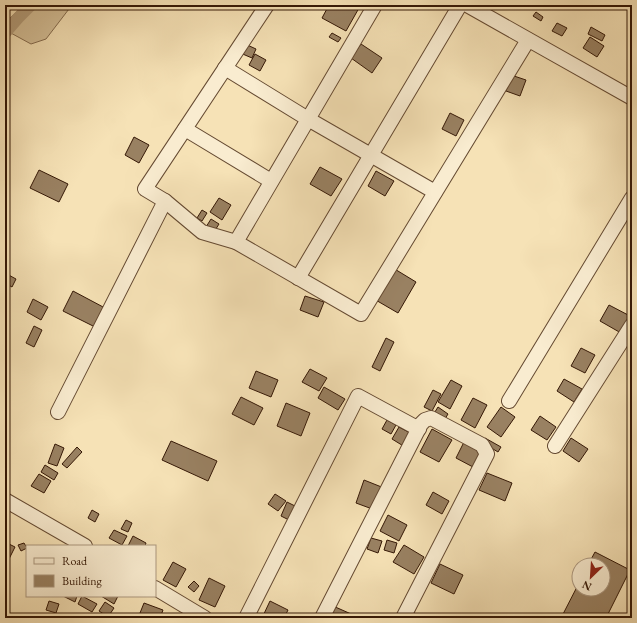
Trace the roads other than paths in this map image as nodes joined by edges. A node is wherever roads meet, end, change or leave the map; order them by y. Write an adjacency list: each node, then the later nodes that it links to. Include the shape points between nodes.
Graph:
1 (267, 5): 6 (street)
2 (375, 5): 8 (street)
3 (460, 5): 10 (street)
4 (467, 5): 5 (street)
5 (528, 40): 7 (street); 12 (street)
6 (225, 68): 8 (street); 9 (street)
7 (632, 98)
8 (308, 119): 10 (street); 11 (street)
9 (185, 129): 11 (street); 14 (street, via 145,190)
10 (371, 155): 12 (street); 16 (street)
11 (271, 181): 15 (street)
12 (435, 192): 16 (street, via 360,314)
13 (632, 198): 18 (street)
14 (165, 201): 15 (street, via 202,232); 19 (street)
15 (236, 242): 16 (street)
16 (298, 278)
17 (632, 325): 21 (street)
18 (509, 401)
19 (58, 412)
20 (419, 429): 26 (street, via 358,396); 27 (street); 28 (street, via 425,420 431,418 482,445 487,454)
21 (555, 446)
22 (5, 500): 23 (street)
23 (83, 545)
24 (156, 589): 25 (street)
25 (206, 618)
26 (246, 618)
27 (322, 618)
28 (403, 618)

